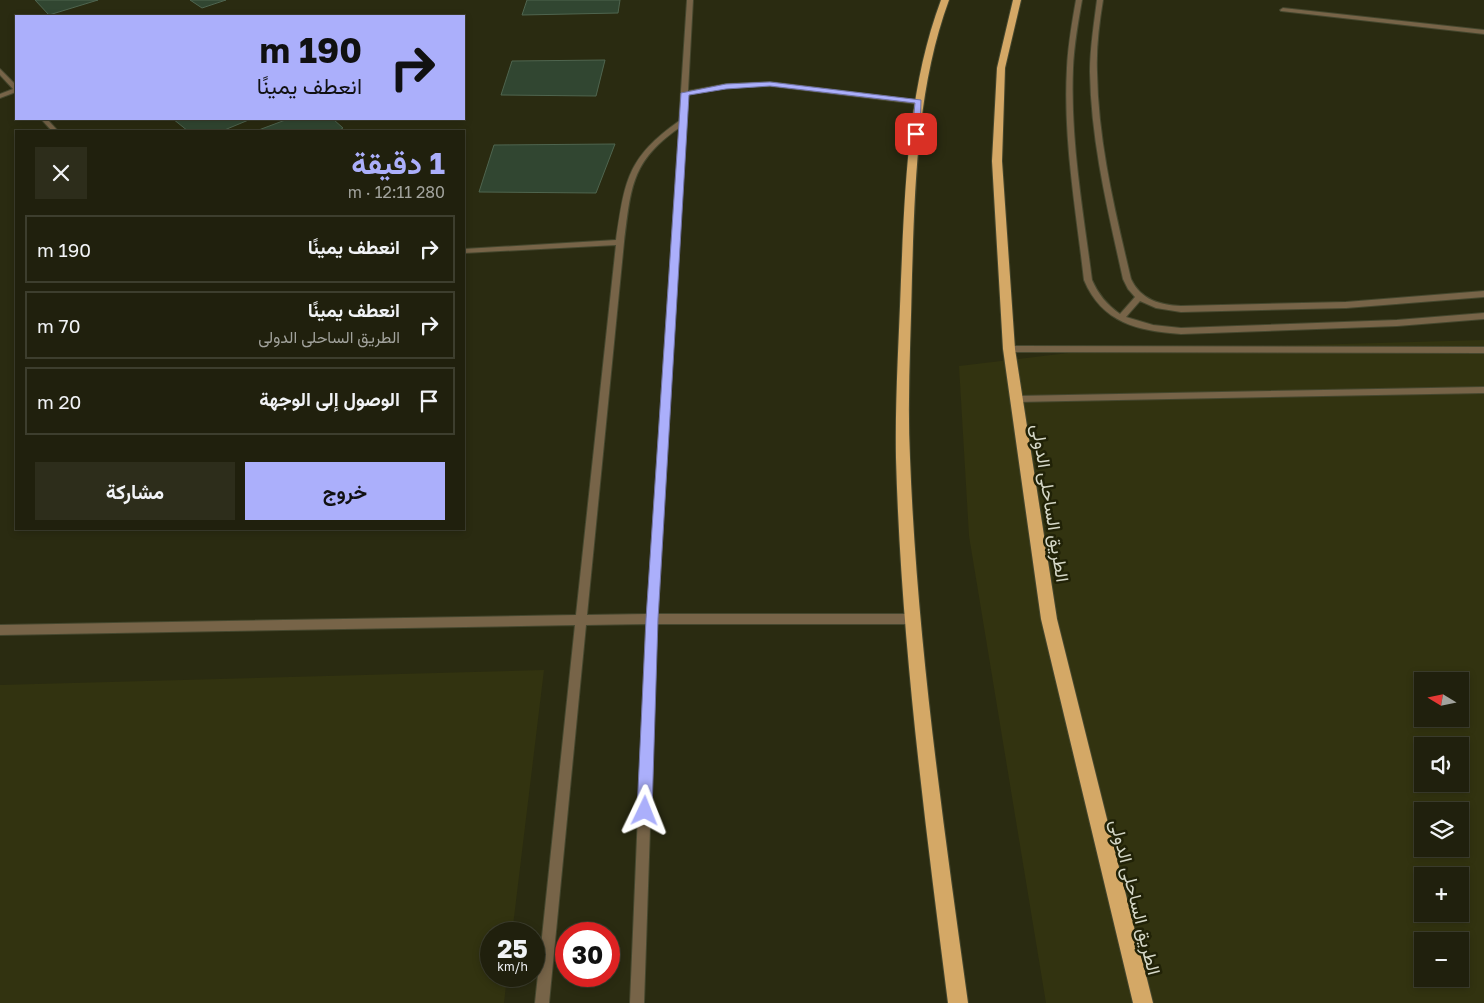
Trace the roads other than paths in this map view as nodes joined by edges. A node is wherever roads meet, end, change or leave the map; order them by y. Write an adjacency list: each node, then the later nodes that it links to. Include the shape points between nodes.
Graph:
1 (690, 0): 11 (street)
2 (945, 0): 13 (highway, via 926,58)
3 (1018, 0): 23 (highway, الطريق الساحلى الدولى, via 1001,68 997,161)
4 (1079, 0): 22 (street, via 1069,62 1070,114 1088,280 1092,293)
5 (1100, 0): 20 (street, via 1093,65 1095,116 1127,279)
6 (1283, 10): 7 (street)
7 (1484, 32)
8 (0, 71): 9 (street)
9 (15, 89)
10 (15, 90): 12 (street)
11 (685, 93): 13 (street, via 726,86 770,84); 15 (street)
12 (0, 96)
13 (918, 102): 29 (highway, via 908,231 903,456)
14 (45, 120): 16 (street)
15 (684, 121): 17 (street, via 654,143 634,170); 27 (street)
16 (54, 130)
17 (620, 242): 18 (street); 28 (street)
18 (465, 251)
19 (1484, 294): 20 (street, via 1346,304 1180,309 1151,304)
20 (1139, 297): 22 (street)
21 (1484, 316): 22 (street, via 1186,330 1140,326)
22 (1121, 318)
23 (1009, 349): 24 (street); 26 (highway, الطريق الساحلى الدولى)
24 (1484, 350)
25 (1484, 390): 26 (street)
26 (1016, 400): 34 (highway, الطريق الساحلى الدولى, via 1049,619)
27 (652, 619): 28 (street); 29 (street); 32 (street)
28 (582, 620): 30 (street); 31 (street)
29 (912, 620): 33 (highway)
30 (0, 630)
31 (542, 1003)
32 (637, 1003)
33 (958, 1003)
34 (1143, 1003)

